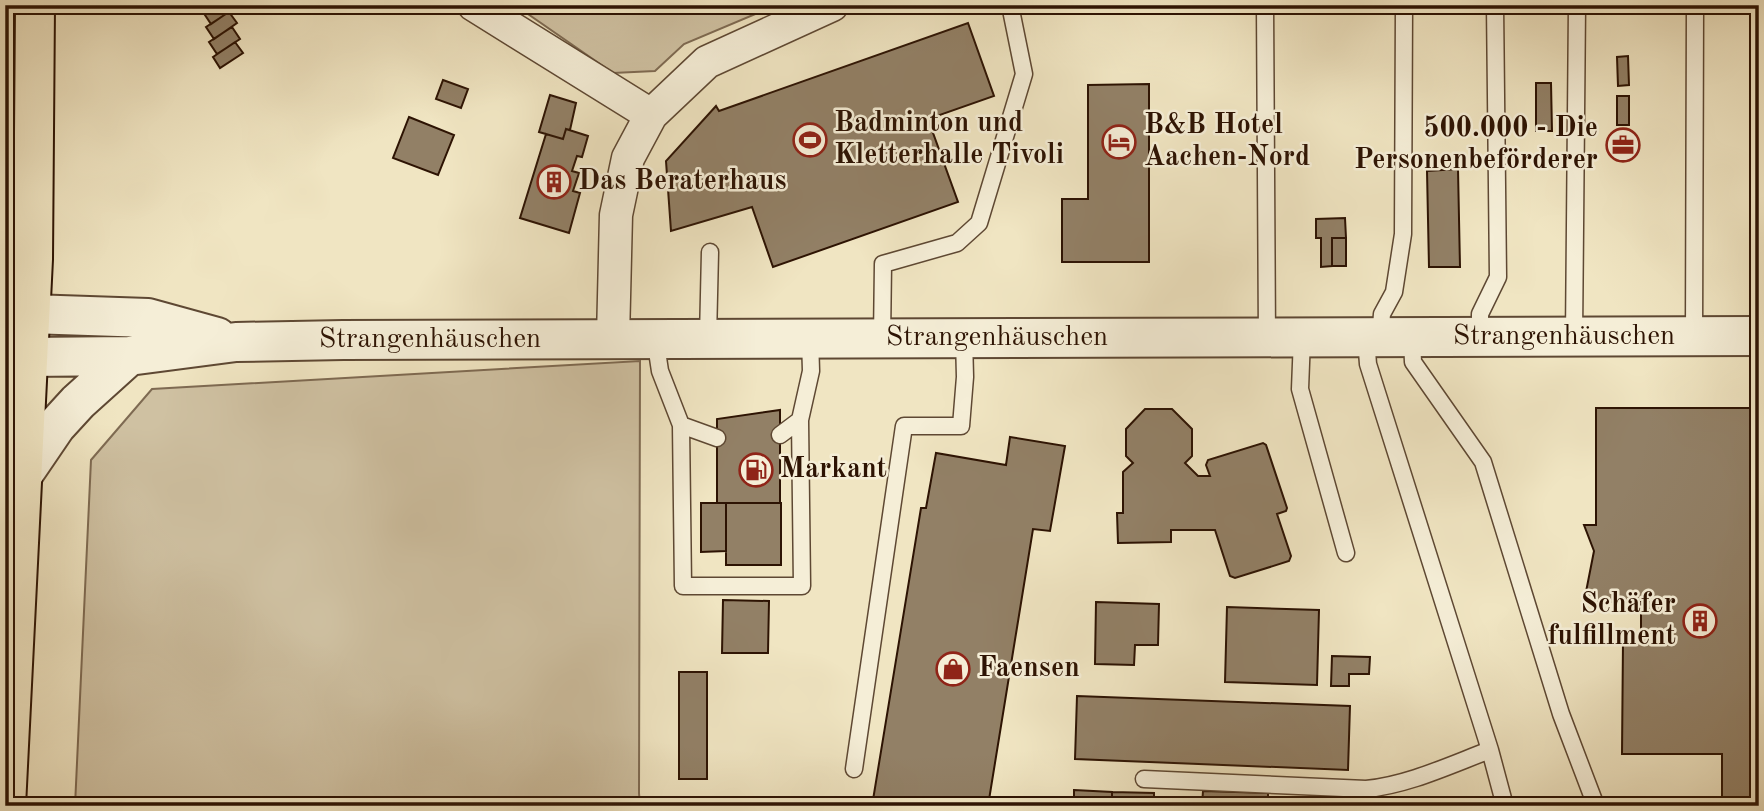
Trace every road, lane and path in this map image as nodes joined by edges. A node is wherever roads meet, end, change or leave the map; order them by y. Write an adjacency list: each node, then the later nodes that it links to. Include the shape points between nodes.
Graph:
1 (35, 5): 12 (main road, via 33,259)
2 (474, 5): 10 (street)
3 (832, 5): 10 (street, via 707,62)
4 (1010, 5): 21 (lane, via 1024,74 979,223 957,243 883,264)
5 (1265, 5): 23 (lane)
6 (1404, 5): 24 (lane, via 1403,233 1394,292 1382,314)
7 (1495, 5): 14 (lane, via 1498,277 1480,314)
8 (1577, 5): 15 (lane)
9 (1695, 5): 16 (lane)
10 (651, 115): 17 (street, via 628,158 616,215)
11 (710, 252): 19 (lane)
12 (18, 314): 25 (street, Strangenhäuschen, via 148,318); 27 (main road)
13 (1759, 336): 16 (street, Strangenhäuschen)
14 (1480, 337): 15 (street, Strangenhäuschen); 24 (street, Strangenhäuschen)
15 (1574, 337): 16 (street, Strangenhäuschen)
16 (1694, 337)
17 (613, 338): 18 (street, Strangenhäuschen); 25 (street, Strangenhäuschen)
18 (655, 338): 19 (street, Strangenhäuschen); 29 (lane, via 660,371)
19 (708, 338): 20 (street, Strangenhäuschen)
20 (810, 338): 21 (street, Strangenhäuschen); 28 (lane, via 811,371)
21 (883, 338): 22 (street, Strangenhäuschen)
22 (964, 338): 23 (street, Strangenhäuschen); 35 (lane, via 961,426 904,426)
23 (1285, 338): 24 (street, Strangenhäuschen); 33 (lane)
24 (1386, 338): 34 (lane, via 1368,364); 39 (lane, via 1413,362 1483,462 1561,714)
25 (236, 342): 26 (street, Strangenhäuschen)
26 (128, 356): 27 (street, Strangenhäuschen); 32 (street, via 78,401)
27 (17, 357): 32 (main road)
28 (800, 419): 29 (lane, via 802,586 683,586); 30 (lane)
29 (681, 425): 31 (lane)
30 (780, 435)
31 (717, 438)
32 (23, 473): 37 (main road)
33 (1346, 553)
34 (1490, 750): 36 (lane, via 1379,788); 38 (lane)
35 (854, 769)
36 (1143, 779)
37 (6, 806)
38 (1505, 806)
39 (1596, 806)

